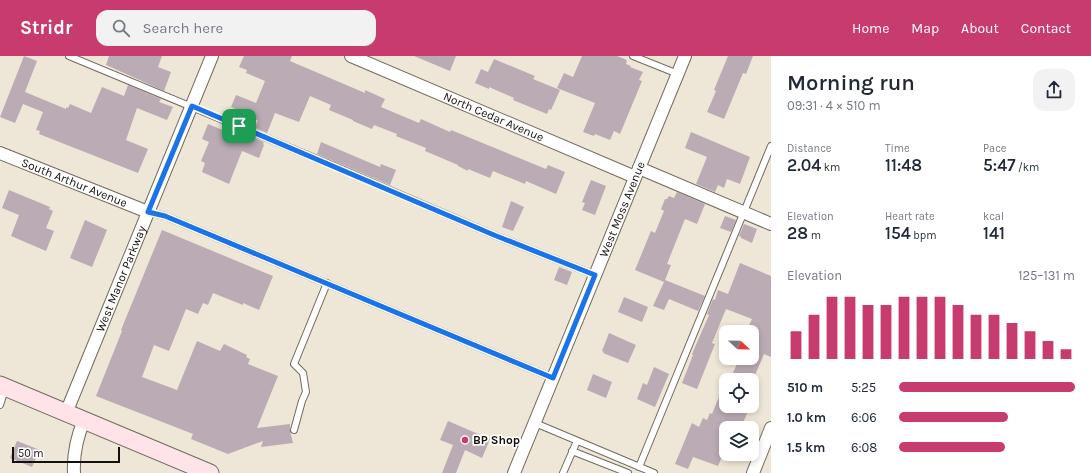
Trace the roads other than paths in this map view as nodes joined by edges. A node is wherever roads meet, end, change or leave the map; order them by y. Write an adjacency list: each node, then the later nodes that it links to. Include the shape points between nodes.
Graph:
1 (69, 56): 7 (lane)
2 (212, 56): 7 (street, West Manor Parkway)
3 (351, 56): 10 (street, North Cedar Avenue)
4 (633, 56): 6 (lane)
5 (685, 56): 6 (street, West Moss Avenue)
6 (678, 74): 10 (street, West Moss Avenue)
7 (192, 106): 11 (street, West Manor Parkway); 14 (lane, via 494,235)
8 (771, 146): 12 (lane)
9 (0, 153): 11 (street, South Arthur Avenue)
10 (637, 173): 12 (street, North Cedar Avenue); 14 (street, West Moss Avenue)
11 (148, 212): 15 (lane, via 165,216); 19 (street, West Manor Parkway)
12 (744, 212): 13 (street, North Cedar Avenue); 26 (lane)
13 (771, 224)
14 (595, 275): 16 (street, West Moss Avenue)
15 (327, 283): 16 (lane); 23 (lane, via 294,364 303,373 306,392)
16 (553, 378): 21 (street, West Moss Avenue)
17 (3, 386): 18 (lane); 19 (main road)
18 (0, 405)
19 (66, 413): 20 (main road)
20 (84, 420): 27 (main road); 28 (street, via 78,435)
21 (535, 423): 24 (lane); 29 (street, West Moss Avenue)
22 (771, 428): 33 (street)
23 (294, 430)
24 (577, 441): 25 (lane); 26 (lane)
25 (572, 451): 30 (lane); 31 (lane)
26 (639, 467): 32 (lane)
27 (206, 472)
28 (74, 473)
29 (514, 473)
30 (563, 473)
31 (628, 473)
32 (654, 473)
33 (752, 473)

